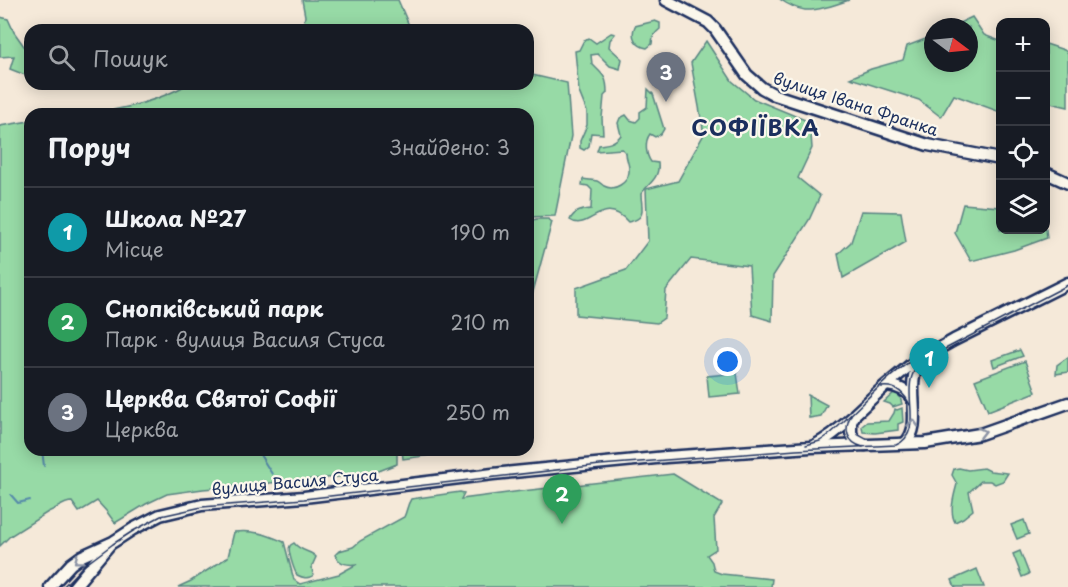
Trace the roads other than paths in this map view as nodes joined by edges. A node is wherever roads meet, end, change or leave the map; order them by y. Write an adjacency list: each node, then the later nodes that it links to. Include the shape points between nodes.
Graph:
1 (666, 0): 2 (main road, вулиця Івана Франка, via 715,28 747,75 775,95 928,145)
2 (996, 158)
3 (1050, 175): 4 (main road)
4 (1068, 183)
5 (1068, 283): 6 (main road)
6 (922, 357): 7 (main road); 8 (main road, via 913,379)
7 (887, 385): 8 (main road, via 899,388); 10 (main road)
8 (913, 399): 11 (main road, one-way to 8, via 915,423)
9 (1068, 403): 11 (main road, one-way to 9, via 980,434)
10 (855, 414): 12 (main road, via 850,433); 13 (main road, via 842,428)
11 (905, 443): 12 (main road)
12 (865, 446): 13 (main road, вулиця Василя Стуса)
13 (811, 447): 14 (main road, вулиця Василя Стуса, via 611,462 202,505 160,515)
14 (112, 542): 15 (main road, вулиця Василя Стуса, one-way to 15, via 81,556); 16 (main road, вулиця Василя Стуса)
15 (50, 587)
16 (74, 587)

